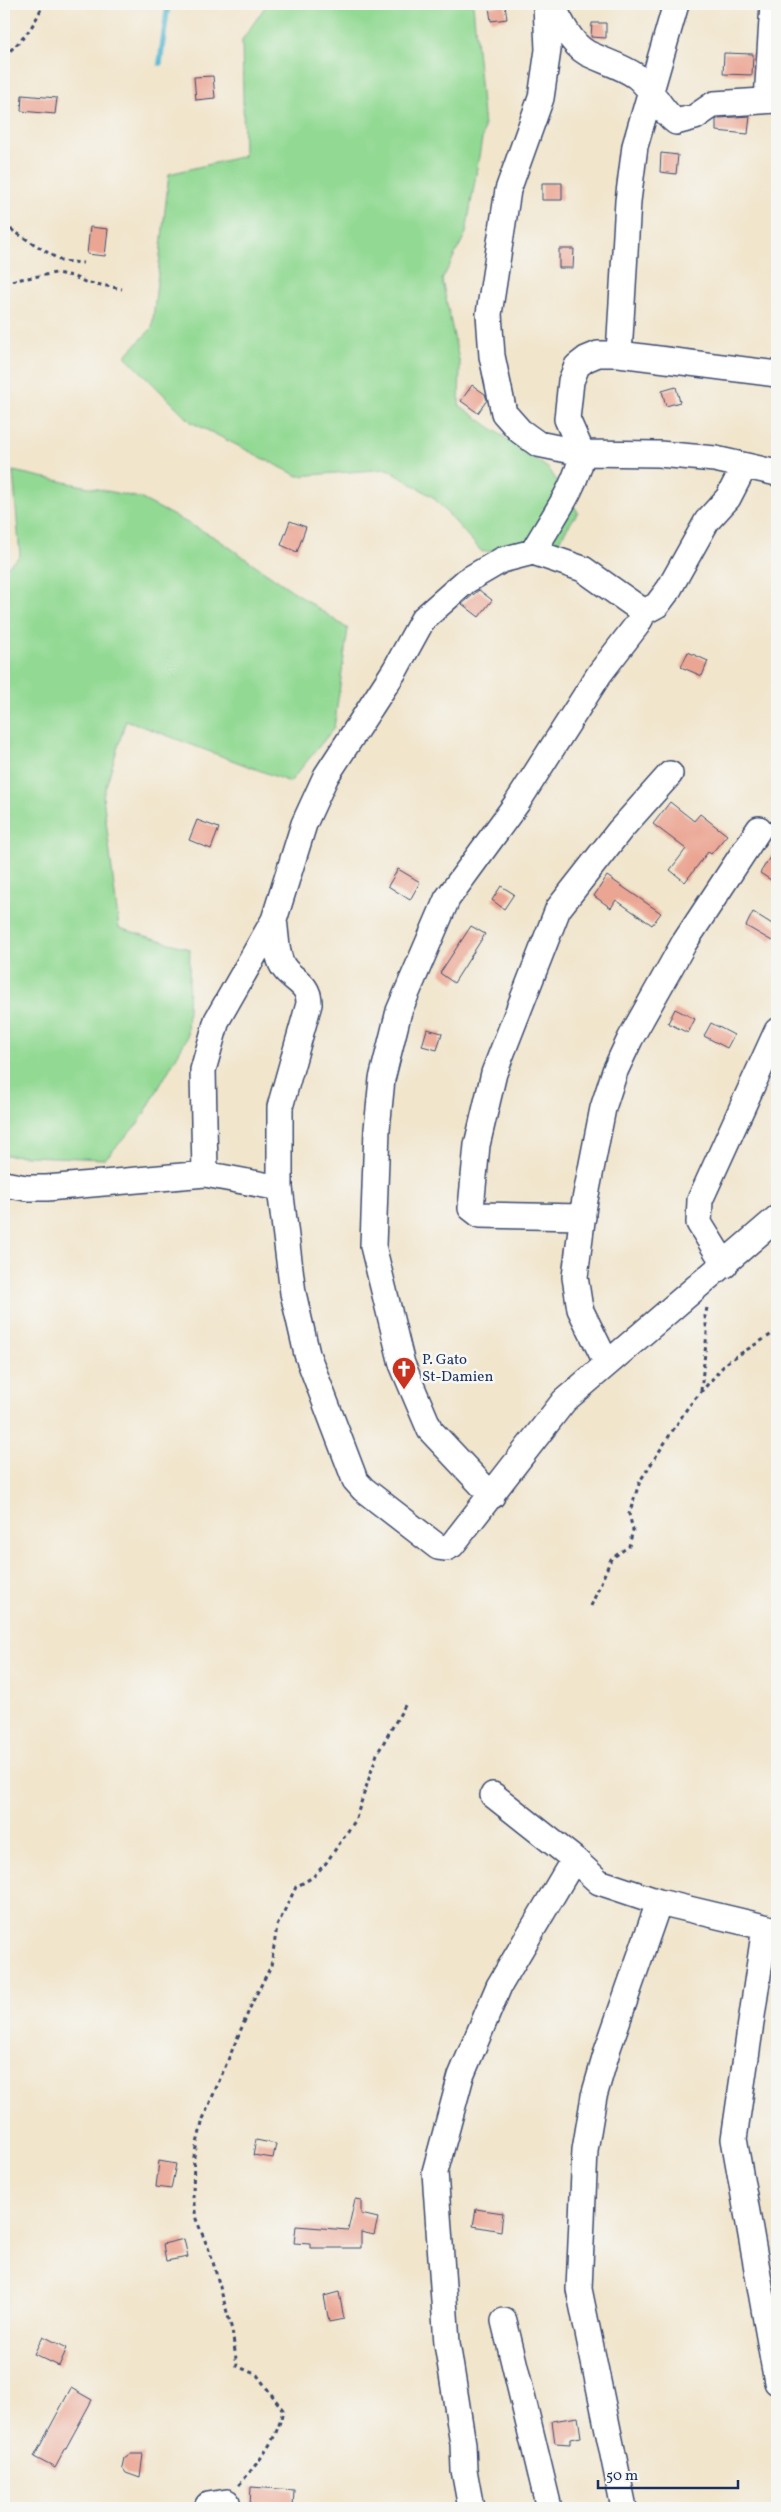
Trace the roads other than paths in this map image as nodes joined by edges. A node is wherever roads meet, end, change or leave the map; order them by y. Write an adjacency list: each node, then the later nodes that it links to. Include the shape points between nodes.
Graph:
1 (546, 4): 9 (street, via 548,50 541,98 508,190 489,314 492,356 504,414 538,444)
2 (552, 4): 5 (street, via 562,26 585,52 635,75)
3 (676, 4): 5 (street)
4 (773, 4): 6 (street)
5 (651, 89): 6 (street, via 665,114 676,122 695,117 714,104); 7 (street, via 635,146 628,201)
6 (772, 100)
7 (619, 354): 8 (street); 9 (street, via 598,354 586,359 577,366 571,381 567,419)
8 (777, 374)
9 (582, 453): 10 (street, via 659,454 715,459); 12 (street, via 572,484)
10 (744, 466): 11 (street); 13 (street, via 728,498 707,521 669,590 657,605)
11 (777, 473)
12 (533, 552): 13 (street, via 583,569); 16 (street, via 502,560 466,581 423,619 395,670 326,776 304,824)
13 (644, 612): 25 (street, via 517,803 448,899 398,1011 382,1079 373,1246 402,1364 430,1430)
14 (670, 774): 21 (street, via 561,903 494,1073 478,1145 471,1208 474,1212 480,1215)
15 (759, 829): 21 (street, via 684,943 615,1071 603,1108)
16 (274, 920): 18 (street, via 221,1012 203,1070); 20 (street, via 280,960 307,989 309,996 280,1107)
17 (777, 1031): 23 (street, via 700,1200 699,1222)
18 (205, 1174): 19 (street, via 47,1188); 20 (street)
19 (4, 1184)
20 (280, 1188): 25 (street, via 293,1293 307,1354 355,1480 438,1547 446,1548 452,1545)
21 (583, 1217): 24 (street, via 576,1285 580,1310)
22 (777, 1218): 23 (street)
23 (720, 1268): 24 (street)
24 (606, 1364): 25 (street, via 564,1401)
25 (492, 1496)
26 (493, 1795): 27 (street)
27 (574, 1859): 28 (street, via 599,1882); 33 (street, via 499,1986 461,2076 435,2172 447,2343)
28 (659, 1902): 29 (street); 35 (street, via 604,2062 594,2096 585,2150 579,2289)
29 (771, 1929): 30 (street, via 734,2138)
30 (768, 2274): 32 (street)
31 (504, 2321): 34 (street)
32 (777, 2382)
33 (471, 2508)
34 (549, 2508)
35 (624, 2508)

